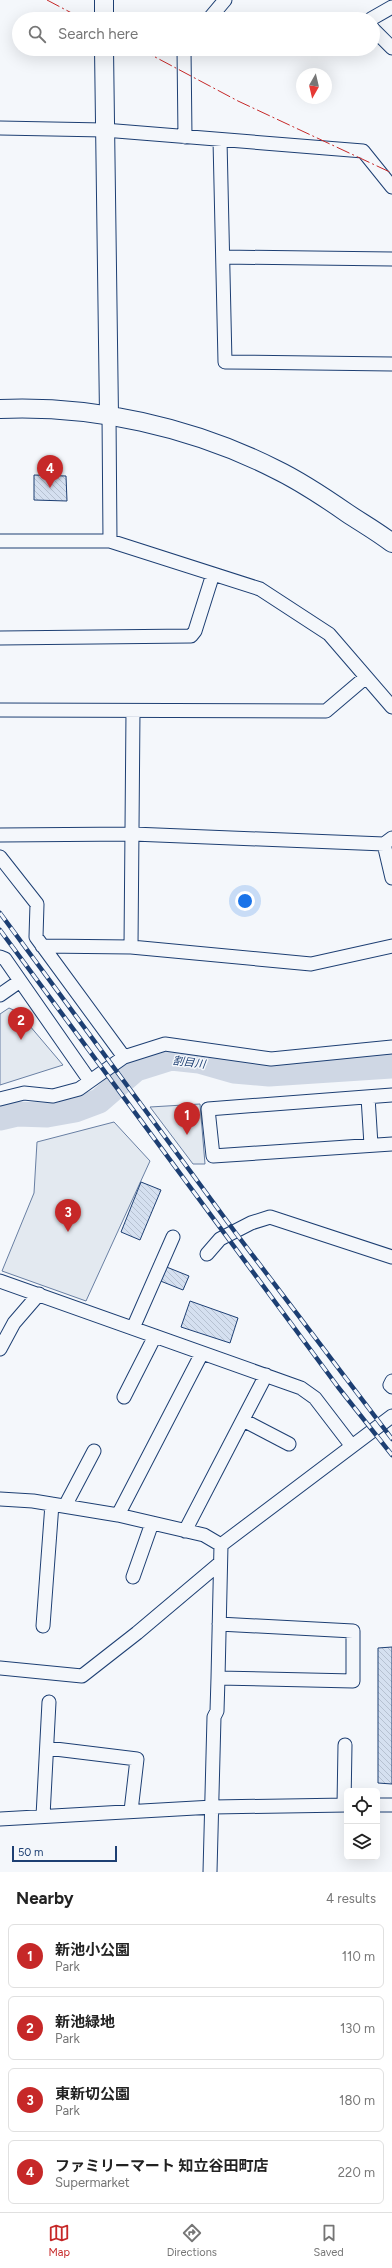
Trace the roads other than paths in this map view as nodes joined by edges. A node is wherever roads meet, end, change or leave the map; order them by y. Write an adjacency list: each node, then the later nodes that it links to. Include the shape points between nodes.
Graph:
1 (104, 0): 4 (street)
2 (225, 0): 5 (street)
3 (392, 7): 6 (street)
4 (104, 12)
5 (215, 12)
6 (380, 14)
7 (380, 36): 8 (street)
8 (392, 48)
9 (104, 56): 12 (street)
10 (184, 56): 13 (street)
11 (0, 128): 12 (street)
12 (104, 130): 13 (street); 20 (street)
13 (185, 137): 14 (street)
14 (220, 140): 15 (street, via 363,151); 16 (street)
15 (392, 186)
16 (223, 257): 17 (street); 18 (street, via 225,362)
17 (392, 259)
18 (392, 364)
19 (0, 409): 20 (street, via 26,408)
20 (109, 415): 22 (street); 23 (street, via 184,433 274,468)
21 (0, 541): 22 (street)
22 (110, 541): 24 (street)
23 (391, 541)
24 (213, 574): 25 (street, via 196,631 191,636); 26 (street, via 260,589 329,634)
25 (0, 638)
26 (366, 677): 27 (street); 29 (street, via 326,711)
27 (392, 707)
28 (0, 710): 29 (street)
29 (133, 711): 31 (street)
30 (0, 834): 31 (street)
31 (132, 834): 32 (street); 37 (street)
32 (388, 841): 34 (street)
33 (0, 856): 35 (street, via 37,904 36,937)
34 (392, 878)
35 (42, 946): 37 (street); 42 (street)
36 (392, 946): 37 (street, via 311,964)
37 (131, 947)
38 (0, 957): 39 (street, via 5,959)
39 (20, 981): 40 (street); 43 (street)
40 (0, 995)
41 (392, 1047): 42 (street, via 271,1059 165,1044)
42 (124, 1057): 43 (street)
43 (90, 1082): 45 (street, via 79,1089 53,1096 24,1093)
44 (392, 1095): 46 (street)
45 (0, 1098)
46 (368, 1098): 48 (street); 48 (street, via 208,1109 213,1156)
47 (392, 1144): 48 (street)
48 (370, 1145)
49 (173, 1237): 54 (street)
50 (207, 1254): 51 (street, via 220,1239 251,1223 270,1217)
51 (392, 1257)
52 (0, 1281): 53 (street)
53 (39, 1294): 54 (street); 56 (street, via 14,1323)
54 (133, 1328): 55 (street)
55 (155, 1336): 57 (street); 61 (street)
56 (0, 1349)
57 (202, 1353): 58 (street); 70 (street)
58 (266, 1375): 63 (street); 65 (street, via 301,1388 315,1398)
59 (392, 1381): 60 (street)
60 (392, 1387)
61 (124, 1397)
62 (390, 1419): 65 (street)
63 (243, 1420): 64 (street); 72 (street)
64 (289, 1444)
65 (351, 1446): 73 (street)
66 (94, 1451): 69 (street)
67 (0, 1499): 68 (street)
68 (52, 1504): 69 (street); 77 (street)
69 (65, 1506): 70 (street)
70 (118, 1516): 71 (street)
71 (152, 1524): 72 (street); 75 (street)
72 (185, 1531): 73 (street, via 204,1535)
73 (221, 1545): 74 (street)
74 (220, 1563): 76 (street); 78 (street, via 82,1676)
75 (133, 1578)
76 (219, 1624): 79 (street); 79 (street, via 353,1631 353,1681)
77 (43, 1626)
78 (0, 1668)
79 (218, 1678): 87 (street, via 217,1711 214,1717)
80 (49, 1702): 82 (street)
81 (345, 1745): 83 (street)
82 (47, 1748): 88 (street, via 137,1759); 89 (street)
83 (345, 1788)
84 (344, 1805): 87 (street)
85 (380, 1805): 86 (street)
86 (392, 1805)
87 (212, 1807): 88 (street); 91 (street)
88 (131, 1811): 89 (street)
89 (42, 1816): 90 (street)
90 (0, 1819)
91 (210, 1872)

